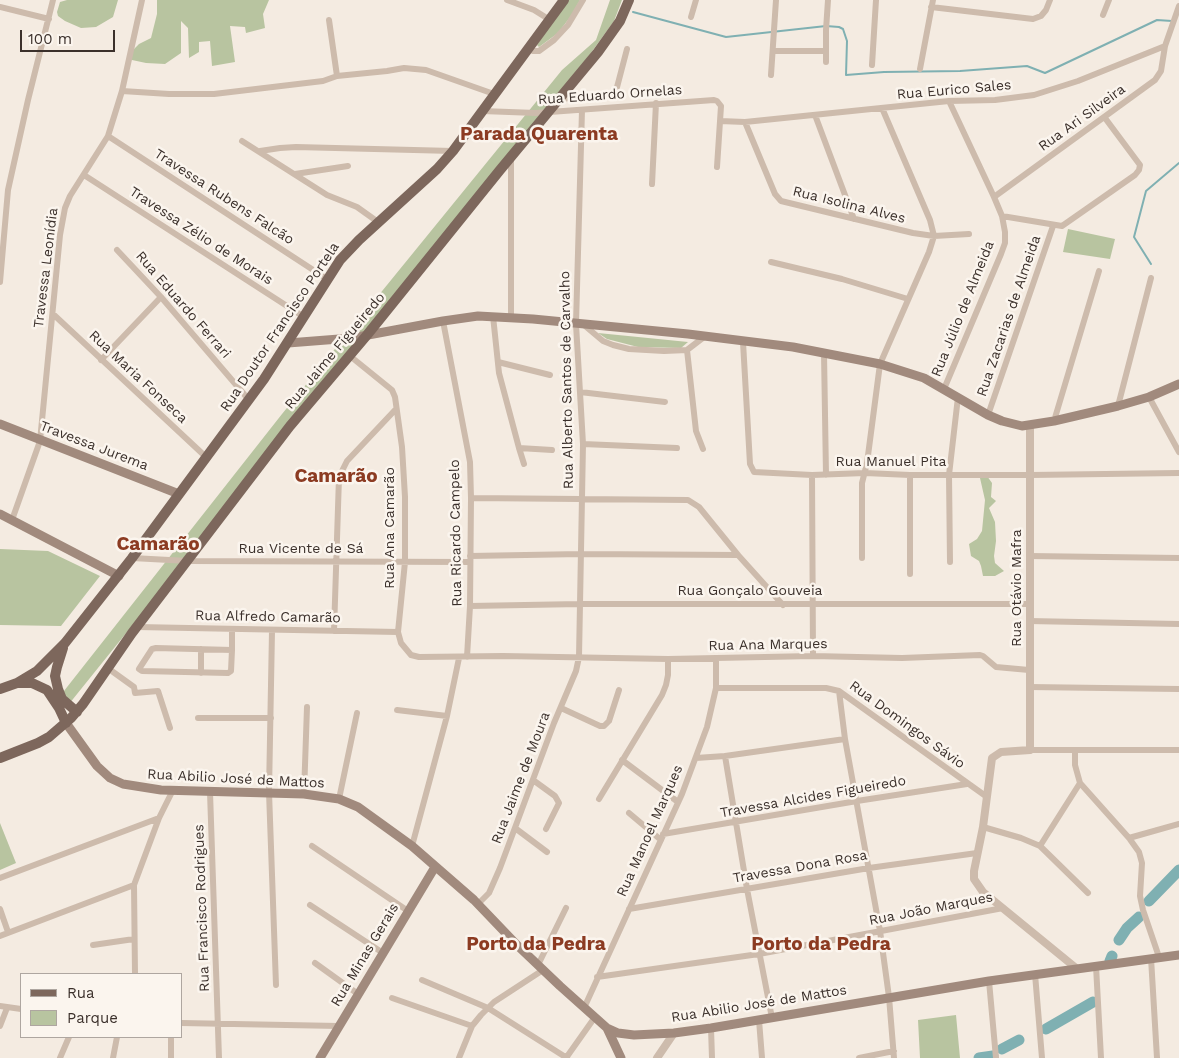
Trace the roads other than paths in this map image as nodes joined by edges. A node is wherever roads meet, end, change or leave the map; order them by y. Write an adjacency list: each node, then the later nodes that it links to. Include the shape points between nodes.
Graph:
1 (54, 0): 19 (street)
2 (142, 0): 32 (street, Travessa Leonídia)
3 (506, 0): 21 (street)
4 (564, 0): 21 (main road, Rua Doutor Francisco Portela)
5 (583, 0): 23 (street, via 554,40 539,52)
6 (629, 0): 34 (main road, Rua Jaime Figueiredo, via 612,33)
7 (696, 0): 18 (street)
8 (776, 0): 26 (street)
9 (828, 0): 25 (street)
10 (876, 0): 28 (street)
11 (933, 0): 15 (street)
12 (1050, 0): 15 (street, via 1041,16 1033,19)
13 (1109, 0): 17 (street)
14 (0, 7): 19 (street)
15 (931, 7): 29 (street)
16 (1178, 9): 22 (street)
17 (1103, 15)
18 (691, 17)
19 (49, 19): 67 (street, via 8,190)
20 (329, 20): 31 (street)
21 (550, 20): 23 (main road, Rua Doutor Francisco Portela)
22 (1165, 46): 35 (street, Rua Eurico Sales, via 1034,95); 42 (street, Rua Ari Silveira, via 1161,71 1155,80)
23 (528, 49): 33 (main road, Rua Doutor Francisco Portela)
24 (626, 49): 34 (street, via 616,92)
25 (826, 51): 26 (street); 27 (street)
26 (773, 52): 30 (street)
27 (826, 62)
28 (872, 65)
29 (920, 69)
30 (771, 75)
31 (336, 76): 32 (street, via 323,81 214,94); 33 (street, via 404,68 426,70)
32 (122, 91): 45 (street, Travessa Leonídia)
33 (494, 94): 39 (main road, Rua Doutor Francisco Portela)
34 (559, 99): 40 (main road, Rua Jaime Figueiredo)
35 (949, 101): 37 (street, Rua Eurico Sales); 55 (street, Rua Júlio de Almeida)
36 (656, 104): 38 (street, Rua Eduardo Ornelas); 43 (street, Rua Eduardo Ornelas, via 717,100 721,106); 54 (street)
37 (882, 108): 41 (street, Rua Eurico Sales); 61 (street)
38 (582, 110): 40 (street, Rua Eduardo Ornelas); 75 (street, Rua Alberto Santos de Carvalho)
39 (482, 111): 40 (street, Rua Eduardo Ornelas); 48 (main road, Rua Doutor Francisco Portela)
40 (547, 113): 49 (main road, Rua Jaime Figueiredo)
41 (815, 115): 44 (street, Rua Eurico Sales); 57 (street)
42 (1105, 118): 55 (street, Rua Ari Silveira); 59 (street, via 1140,165 1140,170 1066,224)
43 (720, 121): 44 (street, Rua Eurico Sales); 51 (street)
44 (745, 122): 57 (street, Rua Isolina Alves, via 777,198)
45 (108, 136): 53 (street, Travessa Leonídia); 66 (street, Travessa Rubens Falcão)
46 (242, 141): 47 (street)
47 (260, 151): 48 (street, via 296,147); 52 (street)
48 (453, 151): 58 (main road, Rua Doutor Francisco Portela)
49 (511, 158): 73 (street); 76 (main road, Rua Jaime Figueiredo)
50 (348, 166): 52 (street)
51 (717, 167)
52 (295, 174): 58 (street)
53 (84, 175): 70 (street, Travessa Leonídia, via 65,208); 72 (street, Travessa Zélio de Morais)
54 (652, 184)
55 (994, 197): 56 (street, Rua Júlio de Almeida)
56 (1002, 216): 59 (street); 88 (street, Rua Júlio de Almeida, via 1005,232 1001,254)
57 (854, 219): 61 (street, Rua Isolina Alves)
58 (378, 222): 66 (main road, Rua Doutor Francisco Portela, via 347,252)
59 (1053, 226): 96 (street, Rua Zacarias de Almeida)
60 (969, 234): 61 (street, Rua Isolina Alves)
61 (934, 236): 69 (street)
62 (117, 250): 68 (street, Rua Eduardo Ferrari)
63 (771, 262): 69 (street)
64 (1099, 271): 97 (street)
65 (1151, 278): 94 (street)
66 (327, 279): 72 (main road, Rua Doutor Francisco Portela)
67 (0, 282)
68 (161, 297): 83 (street); 92 (street, Rua Eduardo Ferrari)
69 (908, 299): 85 (street)
70 (52, 314): 83 (street, Rua Maria Fonseca); 100 (street, Travessa Leonídia)
71 (493, 316): 73 (main road); 74 (main road); 84 (street)
72 (304, 317): 79 (main road, Rua Doutor Francisco Portela)
73 (511, 317): 75 (main road)
74 (443, 320): 76 (main road); 117 (street, Rua Ricardo Campelo, via 470,462)
75 (580, 325): 77 (main road); 80 (street, via 613,345 629,349); 89 (street, Rua Alberto Santos de Carvalho)
76 (367, 335): 79 (main road); 82 (main road, Rua Jaime Figueiredo)
77 (704, 337): 78 (main road); 80 (street)
78 (743, 342): 81 (main road); 111 (street, Rua Manuel Pita, via 752,470)
79 (288, 343): 92 (main road, Rua Doutor Francisco Portela)
80 (687, 350): 104 (street, via 696,431)
81 (824, 353): 85 (main road); 112 (street)
82 (350, 356): 95 (street, Rua Ana Camarão, via 392,390); 128 (main road, Rua Jaime Figueiredo, via 290,426)
83 (101, 360): 107 (street, Rua Maria Fonseca)
84 (498, 362): 86 (street); 102 (street)
85 (880, 364): 88 (main road, via 915,374); 109 (street)
86 (550, 375)
87 (1179, 384): 90 (main road)
88 (944, 389): 91 (main road)
89 (580, 392): 93 (street); 101 (street, Rua Alberto Santos de Carvalho)
90 (1149, 397): 94 (main road); 106 (street)
91 (958, 398): 96 (main road); 114 (street)
92 (248, 400): 107 (main road, Rua Doutor Francisco Portela)
93 (665, 402)
94 (1118, 406): 97 (main road)
95 (396, 409): 129 (street, via 347,461 339,477); 130 (street, Rua Ana Camarão, via 404,472)
96 (988, 415): 99 (main road, via 1012,425)
97 (1054, 421): 99 (main road)
98 (0, 424): 100 (main road, Travessa Jurema)
99 (1030, 426): 115 (street, Rua Otávio Mafra)
100 (40, 440): 116 (main road, Travessa Jurema); 120 (street, Travessa Leonídia)
101 (583, 444): 103 (street); 118 (street, Rua Alberto Santos de Carvalho)
102 (519, 448): 105 (street); 108 (street)
103 (677, 448)
104 (703, 449)
105 (552, 450)
106 (1179, 452)
107 (206, 458): 116 (main road, Rua Doutor Francisco Portela)
108 (524, 464)
109 (864, 473): 112 (street, Rua Manuel Pita); 113 (street, Rua Manuel Pita); 125 (street)
110 (1179, 473): 115 (street, Rua Manuel Pita)
111 (812, 475): 112 (street, Rua Manuel Pita); 135 (street)
112 (826, 475)
113 (910, 475): 114 (street, Rua Manuel Pita); 132 (street)
114 (949, 475): 115 (street, Rua Manuel Pita); 131 (street)
115 (1031, 475): 123 (street, Rua Otávio Mafra)
116 (179, 494): 124 (main road, Rua Doutor Francisco Portela)
117 (471, 498): 118 (street); 127 (street, Rua Ricardo Campelo)
118 (582, 500): 121 (street, Rua Alberto Santos de Carvalho); 122 (street, via 694,502)
119 (0, 514): 120 (main road)
120 (12, 520): 133 (main road)
121 (580, 554): 122 (street, Rua Vicente de Sá); 127 (street, Rua Vicente de Sá); 134 (street, Rua Jaime de Moura)
122 (738, 555): 137 (street)
123 (1029, 556): 126 (street); 136 (street, Rua Otávio Mafra)
124 (132, 558): 128 (street, Rua Vicente de Sá); 133 (main road, Rua Doutor Francisco Portela)
125 (862, 558)
126 (1179, 558)
127 (470, 559): 130 (street, Rua Vicente de Sá); 138 (street, Rua Ricardo Campelo)
128 (188, 561): 129 (street, Rua Vicente de Sá); 141 (main road, Rua Jaime Figueiredo)
129 (336, 561): 130 (street, Rua Vicente de Sá); 144 (street)
130 (405, 562): 145 (street, Rua Ana Camarão)
131 (950, 562)
132 (910, 574)
133 (119, 576): 146 (main road, Rua Doutor Francisco Portela)
134 (580, 604): 137 (street, Rua Gonçalo Gouveia); 138 (street, Rua Gonçalo Gouveia); 150 (street, Rua Jaime de Moura)
135 (808, 604): 136 (street, Rua Gonçalo Gouveia); 137 (street, Rua Gonçalo Gouveia); 149 (street)
136 (1029, 604): 139 (street, Rua Otávio Mafra)
137 (783, 605)
138 (470, 606): 152 (street, Rua Ricardo Campelo)
139 (1029, 621): 140 (street); 156 (street, Rua Otávio Mafra)
140 (1179, 624)
141 (137, 627): 142 (street, Rua Alfredo Camarão); 155 (main road, Rua Jaime Figueiredo)
142 (232, 630): 143 (street, Rua Alfredo Camarão); 148 (street)
143 (272, 630): 144 (street, Rua Alfredo Camarão); 172 (street)
144 (334, 630): 145 (street, Rua Alfredo Camarão)
145 (398, 632): 151 (street, via 401,643 412,656)
146 (65, 643): 158 (main road, Rua Doutor Francisco Portela, via 37,671); 168 (main road, via 55,676 62,699)
147 (201, 649): 148 (street); 157 (street); 157 (street, via 154,648 139,668 142,671)
148 (232, 650): 157 (street, via 230,672)
149 (813, 656): 153 (street, Rua Ana Marques); 156 (street, Rua Ana Marques, via 983,656 996,667)
150 (579, 657): 152 (street, Rua Ana Marques); 154 (street, Rua Ana Marques); 166 (street, Rua Jaime de Moura)
151 (459, 658): 152 (street); 170 (street)
152 (467, 658)
153 (716, 658): 154 (street, Rua Ana Marques); 160 (street, Rua Manoel Marques)
154 (668, 659): 182 (street, via 668,675 662,695)
155 (109, 669): 168 (main road, Rua Jaime Figueiredo); 174 (street, via 134,687 135,693 158,691)
156 (1029, 670): 159 (street, Rua Otávio Mafra)
157 (201, 673)
158 (17, 683): 161 (main road, Rua Doutor Francisco Portela); 173 (main road, via 38,685 47,690)
159 (1029, 687): 162 (street); 176 (street, Rua Otávio Mafra)
160 (716, 688): 164 (street, Rua Domingos Sávio, via 826,688); 181 (street, Rua Manoel Marques, via 708,727)
161 (0, 689)
162 (1179, 689)
163 (619, 690): 166 (street, via 609,721 604,726)
164 (840, 691): 175 (street); 185 (street, Rua Domingos Sávio)
165 (307, 707): 189 (street)
166 (561, 708): 183 (street, Rua Jaime de Moura)
167 (397, 710): 170 (street)
168 (77, 712): 173 (main road, Rua Jaime Figueiredo)
169 (357, 713): 191 (street)
170 (447, 716): 205 (street)
171 (198, 718): 172 (street)
172 (271, 718): 188 (street)
173 (66, 723): 180 (main road, Rua Jaime Figueiredo, via 38,743); 186 (main road, Rua Abilio José de Mattos, via 97,766 110,778 138,788)
174 (170, 728)
175 (846, 739): 179 (street); 193 (street)
176 (1030, 750): 177 (street); 190 (street, via 1001,752 992,758)
177 (1075, 750): 178 (street); 184 (street)
178 (1179, 750)
179 (725, 756): 181 (street); 197 (street)
180 (0, 758)
181 (696, 758): 194 (street, Rua Manoel Marques)
182 (622, 760): 192 (street); 194 (street)
183 (533, 780): 199 (street, Rua Jaime de Moura); 201 (street, via 555,796 559,803)
184 (1080, 783): 203 (street); 206 (street)
185 (967, 784): 190 (street, Rua Domingos Sávio); 193 (street, Travessa Alcides Figueiredo)
186 (173, 790): 187 (main road, Rua Abilio José de Mattos); 196 (street)
187 (210, 792): 188 (main road, Rua Abilio José de Mattos); 252 (street, Rua Francisco Rodrigues)
188 (269, 792): 189 (main road, Rua Abilio José de Mattos); 240 (street)
189 (304, 794): 191 (main road, Rua Abilio José de Mattos)
190 (987, 797): 200 (street)
191 (339, 799): 205 (main road, Rua Abilio José de Mattos, via 363,810)
192 (599, 799)
193 (857, 801): 197 (street, Travessa Alcides Figueiredo); 210 (street)
194 (678, 802): 202 (street, Rua Manoel Marques)
195 (629, 813): 202 (street)
196 (159, 818): 211 (street); 212 (street)
197 (736, 823): 202 (street, Travessa Alcides Figueiredo); 213 (street)
198 (1179, 824): 203 (street)
199 (515, 828): 207 (street); 215 (street, Rua Jaime de Moura, via 489,894)
200 (983, 828): 206 (street); 208 (street)
201 (546, 829)
202 (662, 837): 220 (street, Rua Manoel Marques)
203 (1129, 838): 230 (street, via 1142,863 1140,896)
204 (312, 846): 221 (street)
205 (412, 846): 209 (main road, Rua Abilio José de Mattos)
206 (1040, 846): 214 (street)
207 (547, 852)
208 (977, 853): 210 (street, Travessa Dona Rosa); 218 (street, via 974,879 983,892)
209 (435, 867): 215 (main road, Rua Abilio José de Mattos); 221 (main road, Rua Minas Gerais)
210 (869, 868): 213 (street, Travessa Dona Rosa); 222 (street)
211 (0, 878)
212 (134, 885): 223 (street); 225 (street)
213 (747, 890): 220 (street, Travessa Dona Rosa); 228 (street)
214 (1088, 893)
215 (478, 904): 233 (main road, Rua Abilio José de Mattos)
216 (310, 905): 227 (street)
217 (566, 908): 233 (street)
218 (1003, 908): 222 (street, Rua João Marques); 234 (street)
219 (0, 909): 223 (street)
220 (629, 909): 237 (street, Rua Manoel Marques)
221 (408, 911): 227 (main road, Rua Minas Gerais)
222 (880, 931): 228 (street, Rua João Marques); 242 (street)
223 (8, 932): 224 (street)
224 (0, 936)
225 (134, 939): 226 (street); 235 (street)
226 (92, 945)
227 (383, 953): 241 (main road, Rua Minas Gerais)
228 (759, 954): 237 (street, Rua João Marques); 249 (street)
229 (1179, 954): 230 (main road, Rua Abilio José de Mattos)
230 (1155, 957): 232 (main road, Rua Abilio José de Mattos); 278 (street)
231 (314, 963): 241 (street)
232 (1096, 966): 234 (main road, Rua Abilio José de Mattos); 277 (street)
233 (541, 968): 245 (street); 246 (main road, Rua Abilio José de Mattos)
234 (1076, 968): 236 (main road, Rua Abilio José de Mattos)
235 (135, 973)
236 (1035, 974): 239 (main road, Rua Abilio José de Mattos); 276 (street)
237 (598, 977): 246 (street, Rua Manoel Marques)
238 (422, 980): 245 (street)
239 (989, 981): 242 (main road, Rua Abilio José de Mattos); 275 (street)
240 (276, 985)
241 (358, 994): 254 (main road, Rua Minas Gerais)
242 (889, 997): 249 (main road, Rua Abilio José de Mattos); 262 (street)
243 (392, 998): 255 (street)
244 (4, 1007): 247 (street); 253 (street)
245 (488, 1008): 255 (street); 269 (street)
246 (584, 1008): 248 (main road, Rua Abilio José de Mattos)
247 (20, 1009)
248 (594, 1017): 256 (main road, Rua Abilio José de Mattos); 269 (street)
249 (772, 1018): 250 (main road, Rua Abilio José de Mattos)
250 (759, 1020): 257 (main road, Rua Abilio José de Mattos); 273 (street)
251 (182, 1023): 252 (street)
252 (219, 1024): 254 (street); 267 (street, Rua Francisco Rodrigues)
253 (0, 1026)
254 (339, 1026): 268 (main road, Rua Minas Gerais)
255 (472, 1026): 263 (street)
256 (607, 1028): 258 (main road, Rua Abilio José de Mattos, via 625,1034); 270 (main road)
257 (711, 1028): 258 (main road, Rua Abilio José de Mattos); 272 (street)
258 (674, 1033): 271 (street)
259 (68, 1038): 264 (street)
260 (117, 1038): 265 (street)
261 (171, 1038): 266 (street)
262 (894, 1055): 274 (street)
263 (461, 1057)
264 (60, 1058)
265 (112, 1058)
266 (171, 1058)
267 (219, 1058)
268 (320, 1058)
269 (567, 1058)
270 (621, 1058)
271 (656, 1058)
272 (712, 1058)
273 (762, 1058)
274 (859, 1058)
275 (996, 1058)
276 (1042, 1058)
277 (1102, 1058)
278 (1157, 1058)

